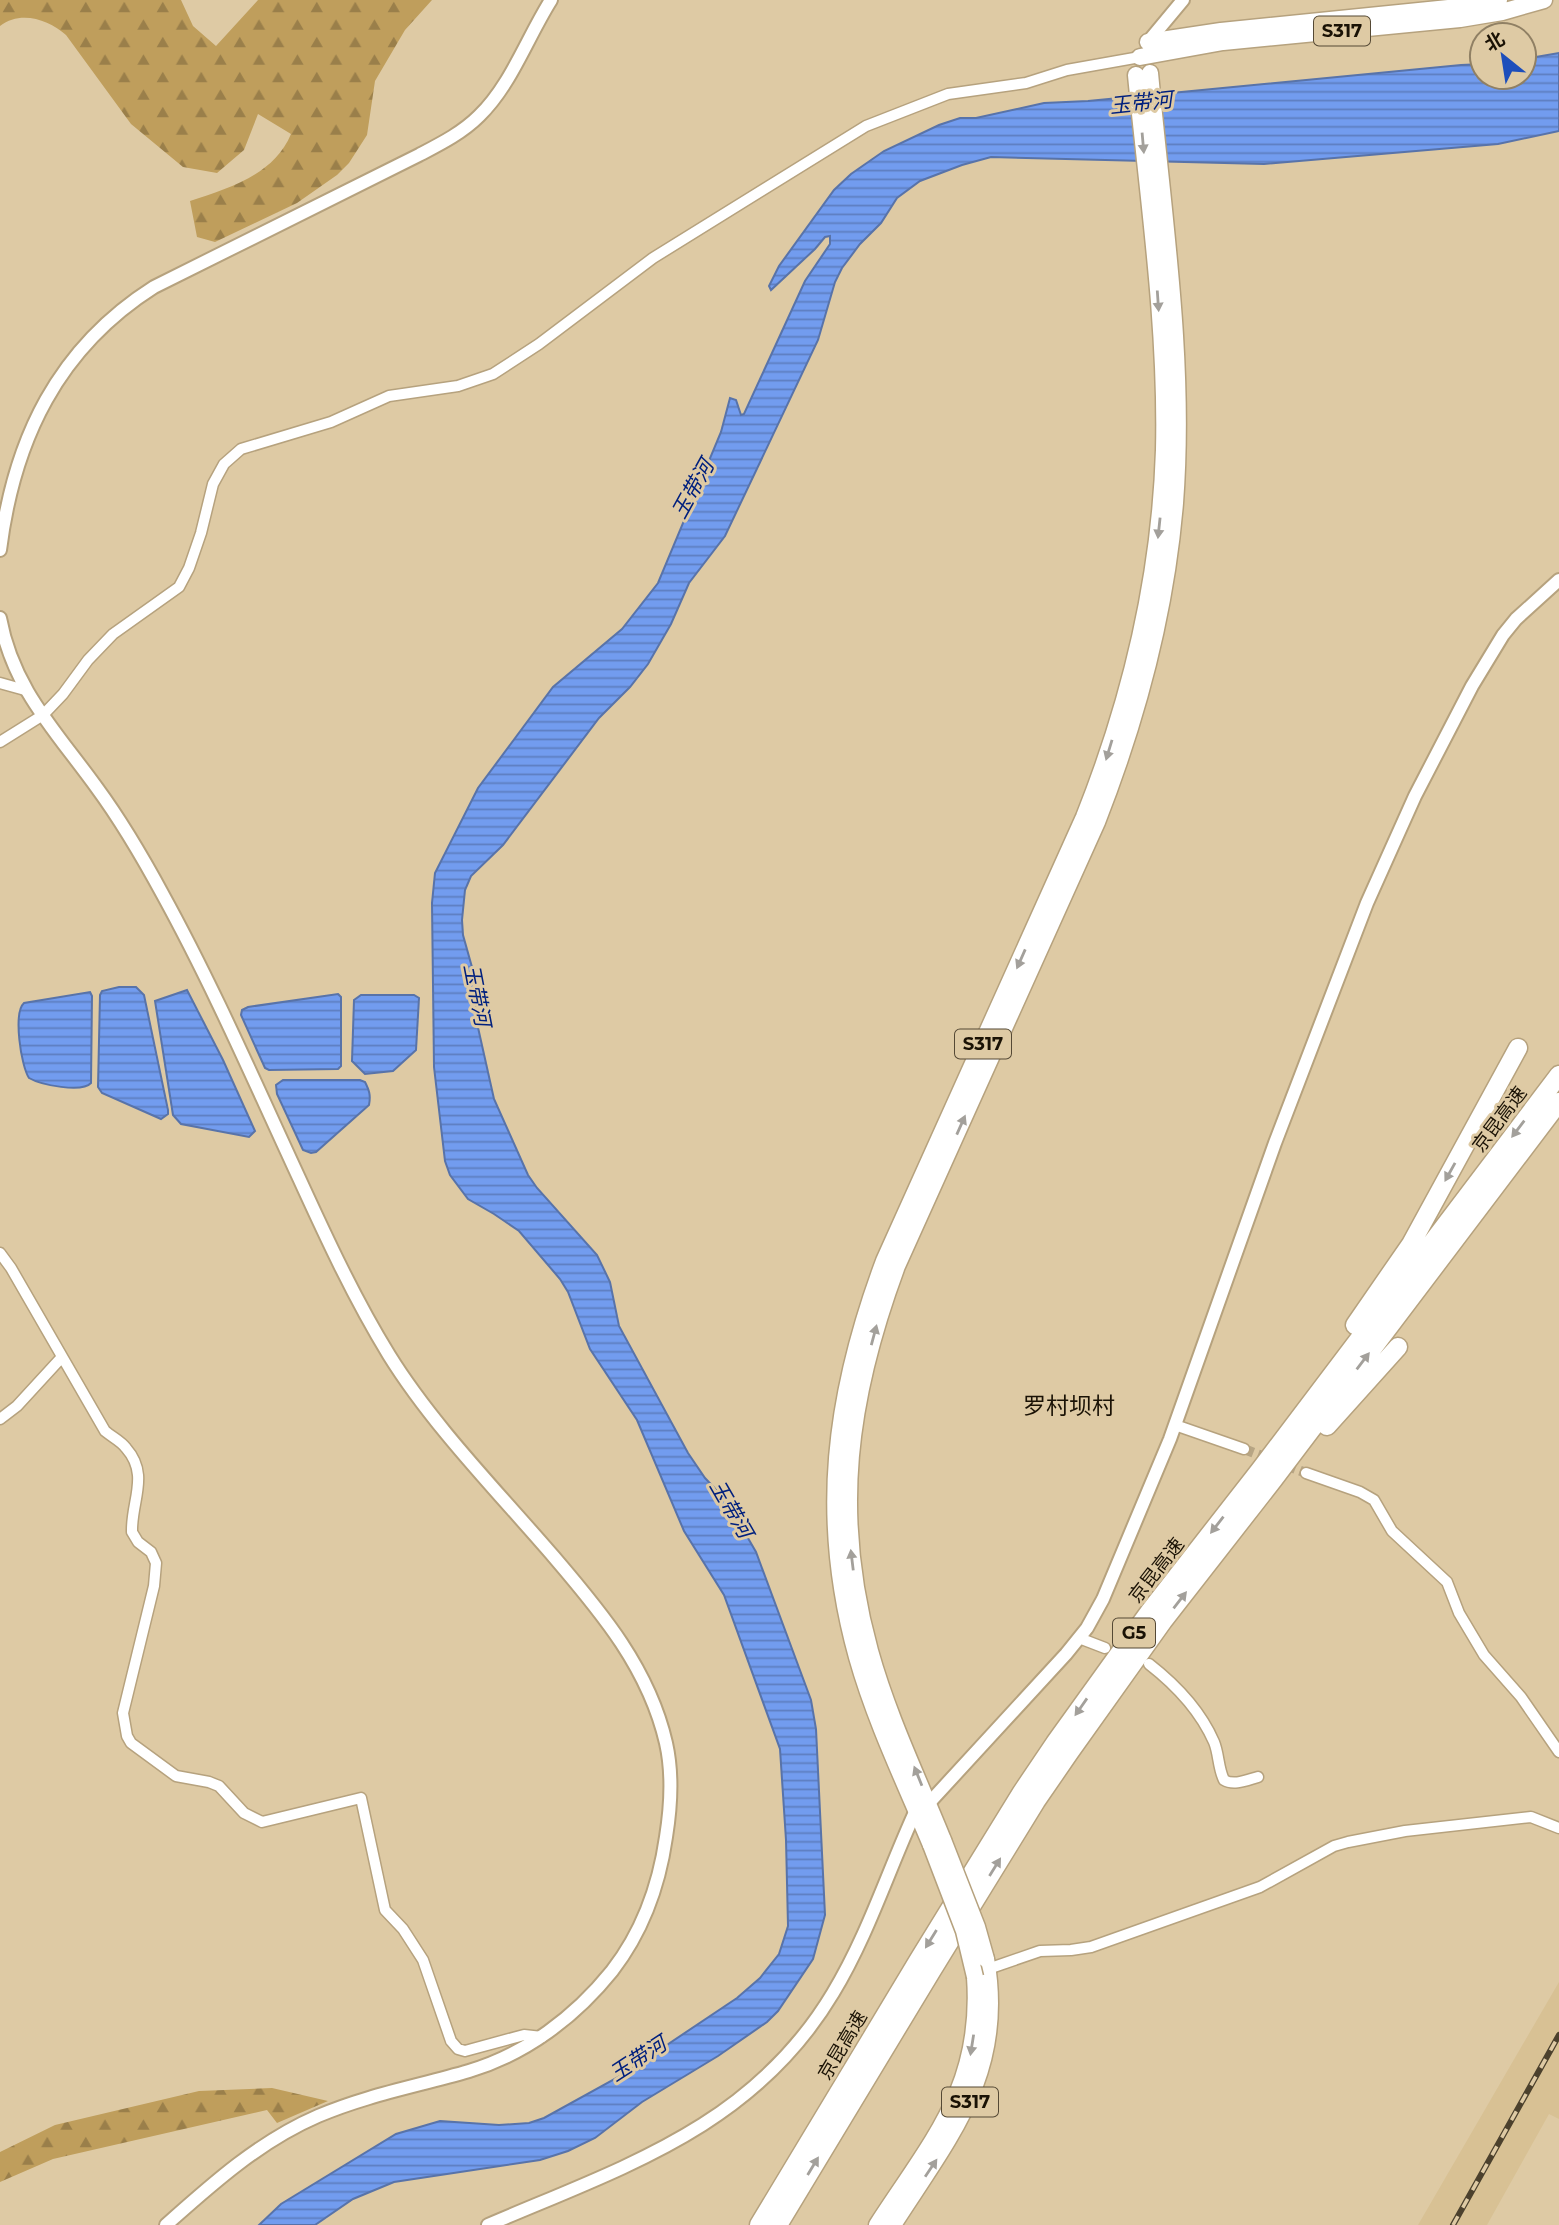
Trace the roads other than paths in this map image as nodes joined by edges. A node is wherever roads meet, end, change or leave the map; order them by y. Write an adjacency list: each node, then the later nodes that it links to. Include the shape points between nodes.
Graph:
1 (551, 0): 8 (street, via 492,101 461,131 154,287 89,338 55,383 29,436)
2 (1183, 0): 5 (street)
3 (1499, 0): 5 (main road, S317)
4 (1544, 0): 6 (main road, S317, via 1460,19 1223,42)
5 (1148, 41)
6 (1140, 57): 13 (street, via 1068,69 1026,83 948,94 866,126 653,257 493,374 458,386 389,396 331,422 241,449 225,464 214,484 179,587 113,634)
7 (1143, 74): 32 (main road, S317, via 1175,364 1175,501 1163,600 1140,693 1097,822 897,1266 876,1325 853,1424 849,1520 860,1612)
8 (0, 550)
9 (1559, 580): 22 (street, via 1503,635 1415,796 1367,903)
10 (0, 618): 12 (street, via 12,664)
11 (0, 683): 12 (street)
12 (25, 690): 13 (street)
13 (43, 715): 14 (street); 35 (street, via 114,811 164,898 333,1251 388,1354 432,1414 607,1621 636,1666 657,1715 669,1764 670,1794 653,1897 613,1969 589,1997)
14 (0, 742)
15 (1518, 1048): 25 (highway, one-way to 25, via 1411,1244)
16 (1559, 1074): 25 (highway, 京昆高速 / G5, one-way to 25)
17 (1559, 1102): 26 (highway, 京昆高速 / G5, one-way to 17)
18 (0, 1253): 20 (street)
19 (1398, 1347): 26 (highway)
20 (62, 1357): 21 (street); 35 (street, via 105,1431 124,1445 136,1462 140,1486 132,1532 156,1563 123,1713 131,1744 176,1776 219,1786 244,1813 262,1822 360,1798 385,1910 423,1960 451,2041 465,2051 524,2035)
21 (0, 1419)
22 (1175, 1424): 23 (street); 27 (street, via 1103,1599)
23 (1244, 1449)
24 (1306, 1473): 30 (street, via 1374,1500 1392,1531 1447,1583 1484,1655 1521,1696)
25 (1243, 1491): 38 (highway, 京昆高速 / G5, one-way to 38, via 1143,1620 1022,1792)
26 (1210, 1561): 39 (highway, 京昆高速 / G5, one-way to 26, via 1036,1801)
27 (1079, 1639): 28 (street); 32 (street)
28 (1105, 1648)
29 (1149, 1664): 31 (street, via 1195,1709 1213,1740 1224,1780 1231,1783)
30 (1559, 1752)
31 (1258, 1777)
32 (923, 1807): 34 (main road, S317, bridge, via 969,1906); 37 (street, via 833,1993 802,2039 754,2088 700,2127 634,2163)
33 (1559, 1828): 34 (street, via 1531,1817 1348,1842 1271,1883 1091,1947 1040,1951)
34 (983, 1969): 40 (main road, S317, one-way to 40, via 969,2065 957,2096); 41 (main road, S317, one-way to 34, via 942,2152 979,2079 990,2015)
35 (542, 2037): 36 (street, via 471,2070 355,2102 285,2132 245,2158)
36 (166, 2225)
37 (488, 2225)
38 (759, 2225)
39 (778, 2225)
40 (877, 2225)
41 (894, 2225)

